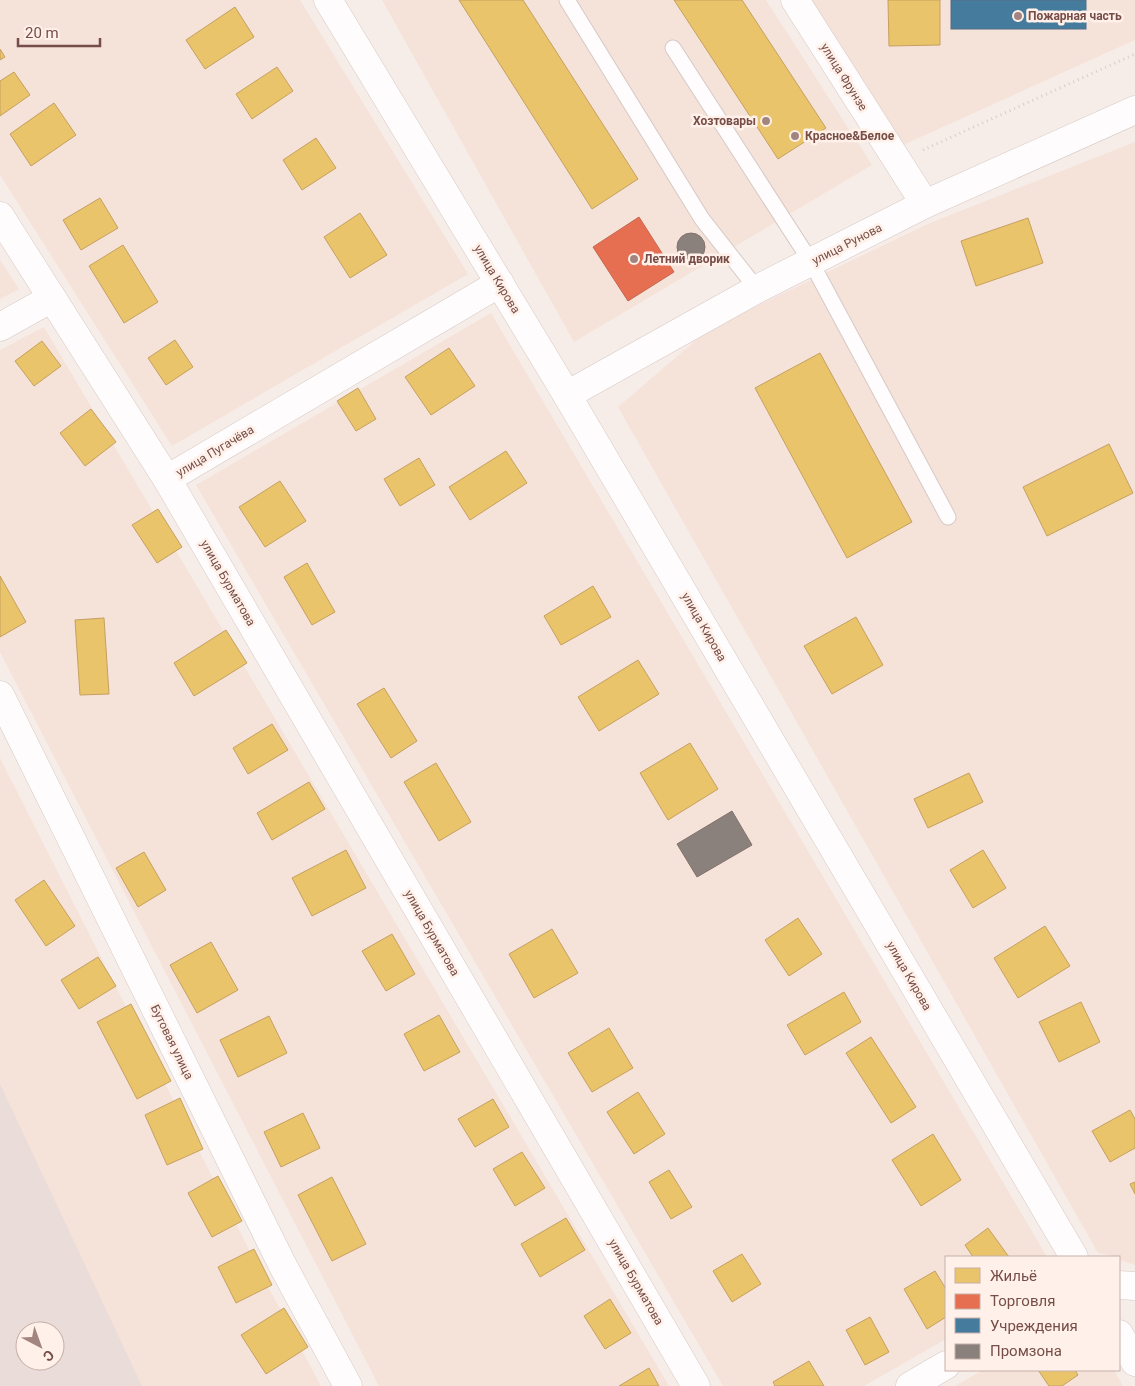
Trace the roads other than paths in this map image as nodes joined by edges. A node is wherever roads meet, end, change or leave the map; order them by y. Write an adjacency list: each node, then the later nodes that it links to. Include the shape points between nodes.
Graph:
1 (328, 0): 9 (street, улица Кирова)
2 (567, 0): 10 (lane, via 702,219)
3 (795, 0): 6 (street, улица Фрунзе)
4 (673, 48): 8 (lane)
5 (1135, 110): 6 (street, улица Рунова)
6 (925, 204): 8 (street, улица Рунова)
7 (0, 216): 11 (street)
8 (810, 262): 10 (street, улица Рунова); 15 (lane)
9 (500, 282): 13 (street, улица Кирова); 14 (street, улица Пугачёва)
10 (757, 289): 13 (street, улица Рунова)
11 (52, 298): 12 (street); 14 (street, улица Пугачёва)
12 (0, 327)
13 (567, 395): 17 (street, улица Кирова)
14 (167, 479): 24 (street, улица Бурматова)
15 (948, 518)
16 (0, 695): 23 (street, Бутовая улица, via 283,1266)
17 (1073, 1256)
18 (1120, 1285): 19 (street)
19 (1135, 1286)
20 (1120, 1336): 21 (street)
21 (1135, 1362)
22 (945, 1366): 25 (street)
23 (348, 1386)
24 (696, 1386)
25 (910, 1386)

